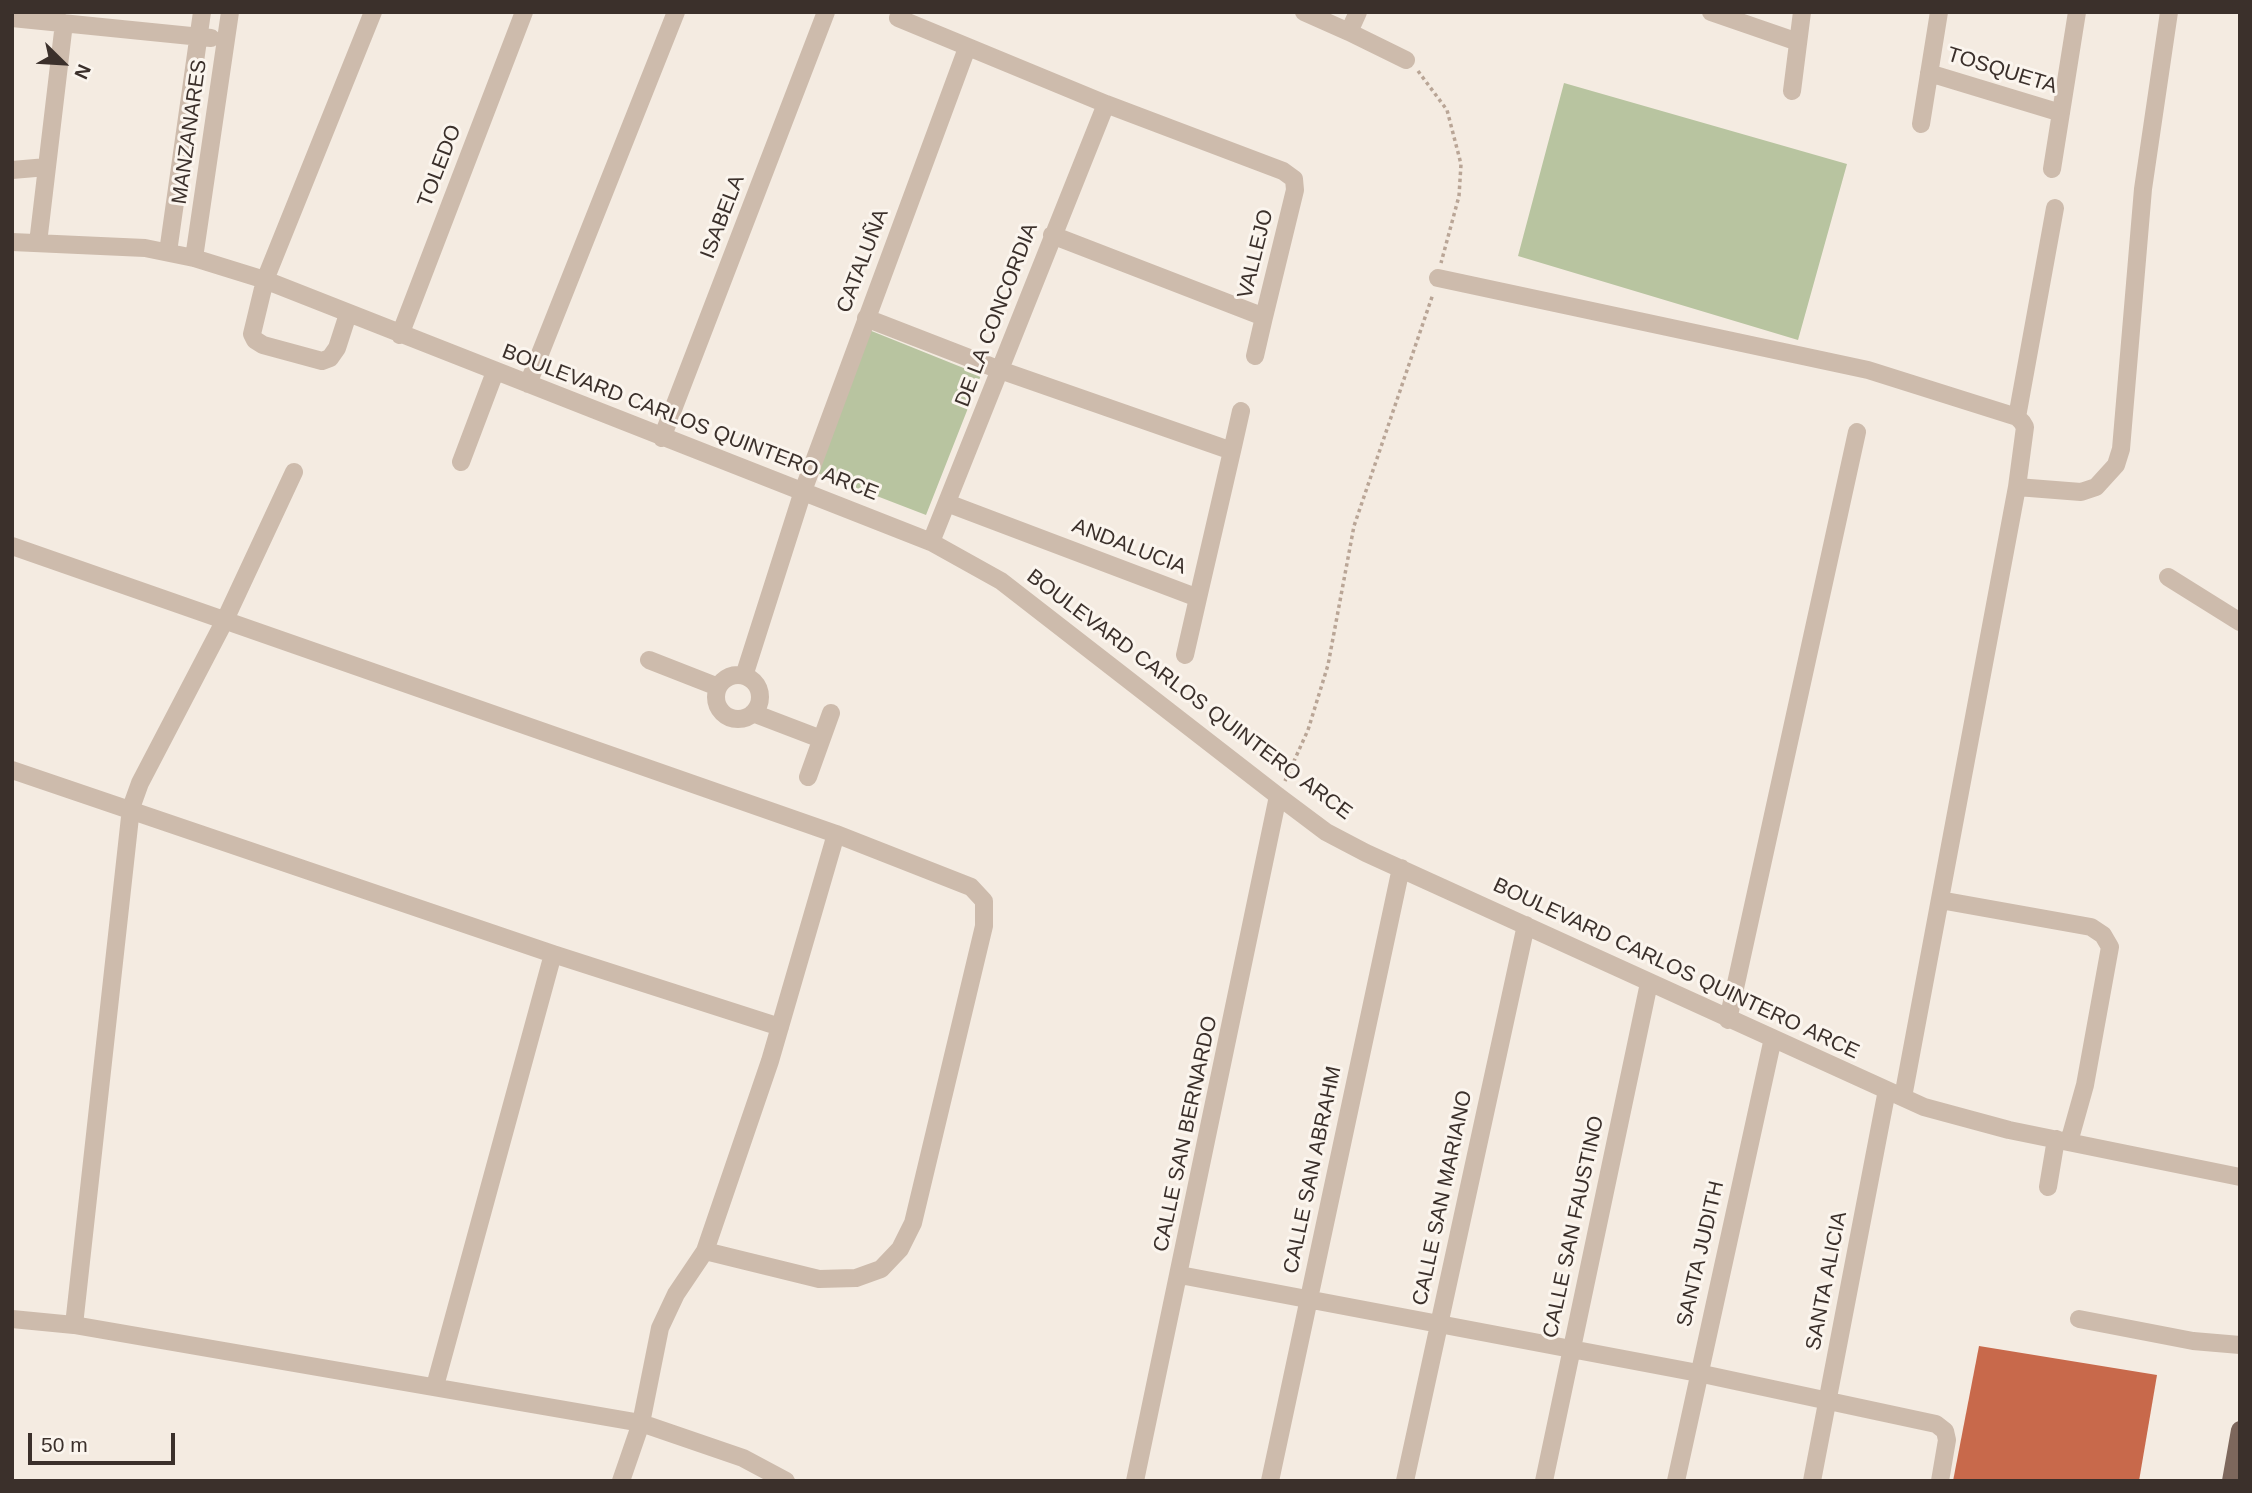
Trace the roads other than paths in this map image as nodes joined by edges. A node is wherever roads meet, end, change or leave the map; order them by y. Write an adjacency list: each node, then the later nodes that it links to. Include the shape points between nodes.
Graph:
1 (202, 12): 18 (street, MANZANARES)
2 (230, 12): 19 (street, MANZANARES)
3 (373, 12): 38 (street)
4 (524, 12): 42 (street, TOLEDO)
5 (676, 12): 46 (street)
6 (826, 12): 50 (street, ISABELA)
7 (1304, 12): 17 (street)
8 (1358, 12): 17 (street)
9 (1711, 12): 20 (street)
10 (1802, 12): 20 (street)
11 (1939, 12): 23 (street)
12 (2077, 12): 26 (street)
13 (2169, 12): 54 (street, via 2143,189 2116,465 2096,487 2081,492)
14 (12, 18): 16 (street)
15 (898, 18): 21 (street)
16 (64, 23): 18 (street); 28 (street)
17 (1349, 32): 22 (street)
18 (199, 36): 19 (street); 35 (street, MANZANARES)
19 (226, 39): 36 (street, MANZANARES)
20 (1798, 43): 24 (street)
21 (967, 48): 25 (street); 41 (street, CATALUÑA)
22 (1406, 60)
23 (1929, 73): 26 (street, TOSQUETA); 27 (street)
24 (1792, 90)
25 (1105, 104): 32 (street, DE LA CONCORDIA); 40 (street, VALLEJO, via 1294,179)
26 (2061, 113): 29 (street)
27 (1921, 124)
28 (47, 167): 30 (street); 34 (street)
29 (2052, 169)
30 (12, 170)
31 (2055, 208): 48 (street, SANTA ALICIA)
32 (1052, 235): 40 (street, VALLEJO); 44 (street, DE LA CONCORDIA)
33 (12, 242): 34 (street, BOULEVARD CARLOS QUINTERO ARCE)
34 (38, 243): 35 (street, BOULEVARD CARLOS QUINTERO ARCE)
35 (169, 252): 36 (street, BOULEVARD CARLOS QUINTERO ARCE)
36 (194, 258): 38 (street, BOULEVARD CARLOS QUINTERO ARCE)
37 (1438, 278): 48 (street, via 1868,370)
38 (265, 280): 39 (street, BOULEVARD CARLOS QUINTERO ARCE); 39 (street, via 252,334 263,345 322,361 330,358)
39 (348, 314): 42 (street, BOULEVARD CARLOS QUINTERO ARCE)
40 (1264, 317): 43 (street)
41 (866, 318): 44 (street); 55 (street, CATALUÑA)
42 (400, 335): 45 (street, BOULEVARD CARLOS QUINTERO ARCE)
43 (1255, 356)
44 (1000, 370): 51 (street); 56 (street, DE LA CONCORDIA)
45 (495, 372): 46 (street, BOULEVARD CARLOS QUINTERO ARCE); 52 (street)
46 (528, 384): 50 (street, BOULEVARD CARLOS QUINTERO ARCE)
47 (1241, 411): 51 (street, ANDALUCIA)
48 (2017, 417): 54 (street, SANTA ALICIA, via 2025,427)
49 (1857, 432): 80 (street)
50 (662, 438): 55 (street, BOULEVARD CARLOS QUINTERO ARCE)
51 (1232, 451): 60 (street, ANDALUCIA)
52 (461, 463)
53 (294, 472): 61 (street)
54 (2017, 487): 76 (street, SANTA ALICIA)
55 (803, 491): 57 (street, BOULEVARD CARLOS QUINTERO ARCE); 65 (street, CATALUÑA)
56 (947, 503): 57 (street, DE LA CONCORDIA); 60 (street, ANDALUCIA)
57 (931, 542): 72 (street, BOULEVARD CARLOS QUINTERO ARCE, via 1001,581)
58 (12, 546): 61 (street)
59 (2168, 577): 62 (street)
60 (1198, 598): 63 (street)
61 (224, 622): 73 (street); 74 (street)
62 (2240, 622)
63 (1185, 654)
64 (649, 660): 66 (street)
65 (744, 676): 66 (street, via 729,677); 67 (street, via 759,692)
66 (718, 687): 67 (street, via 716,702 725,715 739,719)
67 (753, 713): 69 (street)
68 (831, 713): 69 (street)
69 (821, 739): 71 (street)
70 (12, 770): 73 (street)
71 (808, 777)
72 (1278, 796): 75 (street, BOULEVARD CARLOS QUINTERO ARCE, via 1326,832); 88 (street, CALLE SAN BERNARDO)
73 (131, 808): 78 (street); 93 (street)
74 (836, 834): 81 (street); 87 (street, via 971,887 984,901 984,926 913,1223 900,1249 881,1269 856,1278 819,1279)
75 (1401, 868): 77 (street, BOULEVARD CARLOS QUINTERO ARCE); 89 (street, CALLE SAN ABRAHM)
76 (1940, 900): 83 (street, SANTA ALICIA); 84 (street, via 2091,927 2110,947 2085,1085)
77 (1526, 925): 79 (street, BOULEVARD CARLOS QUINTERO ARCE); 92 (street, CALLE SAN MARIANO)
78 (553, 954): 81 (street); 97 (street)
79 (1649, 983): 80 (street, BOULEVARD CARLOS QUINTERO ARCE); 95 (street, CALLE SAN FAUSTINO)
80 (1728, 1020): 82 (street, BOULEVARD CARLOS QUINTERO ARCE)
81 (780, 1027): 87 (street)
82 (1773, 1038): 83 (street, BOULEVARD CARLOS QUINTERO ARCE); 96 (street, SANTA JUDITH)
83 (1895, 1094): 84 (street, BOULEVARD CARLOS QUINTERO ARCE, via 1961,1119); 98 (street, SANTA ALICIA)
84 (2062, 1140): 85 (street, BOULEVARD CARLOS QUINTERO ARCE); 86 (street)
85 (2240, 1177)
86 (2048, 1187)
87 (705, 1251): 99 (street, via 660,1328)
88 (1180, 1275): 89 (street); 103 (street, CALLE SAN BERNARDO)
89 (1309, 1299): 92 (street); 104 (street, CALLE SAN ABRAHM)
90 (12, 1318): 93 (street)
91 (2079, 1319): 94 (street, via 2193,1341)
92 (1438, 1324): 95 (street); 105 (street, CALLE SAN MARIANO)
93 (74, 1325): 97 (street)
94 (2240, 1345)
95 (1571, 1349): 96 (street); 106 (street, CALLE SAN FAUSTINO)
96 (1698, 1373): 98 (street); 107 (street, SANTA JUDITH)
97 (435, 1386): 99 (street)
98 (1827, 1401): 108 (street, SANTA ALICIA); 109 (street, via 1936,1424 1947,1440)
99 (640, 1423): 101 (street); 102 (street, via 743,1458)
100 (2240, 1430): 110 (main road)
101 (621, 1481)
102 (786, 1481)
103 (1135, 1481)
104 (1270, 1481)
105 (1405, 1481)
106 (1544, 1481)
107 (1676, 1481)
108 (1812, 1481)
109 (1940, 1481)
110 (2231, 1481)

